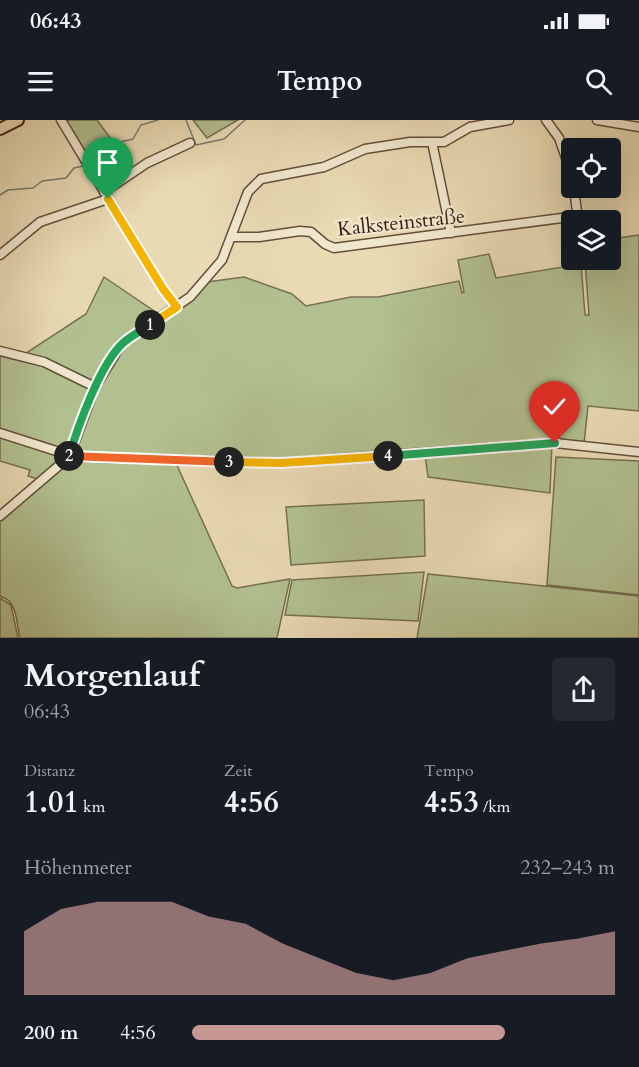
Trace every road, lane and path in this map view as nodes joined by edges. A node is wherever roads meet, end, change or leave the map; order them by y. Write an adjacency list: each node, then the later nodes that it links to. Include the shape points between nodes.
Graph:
1 (18, 120): 8 (main road)
2 (61, 120): 12 (street)
3 (509, 120): 6 (street)
4 (546, 120): 9 (street)
5 (597, 120): 7 (street)
6 (470, 124): 10 (street, via 444,142)
7 (639, 128)
8 (0, 129)
9 (561, 141)
10 (432, 142): 14 (street); 15 (street, via 365,149 324,167 261,179 248,192)
11 (189, 143): 12 (street, via 147,163)
12 (106, 196): 16 (street, via 40,222); 17 (street)
13 (561, 220): 14 (street, Kalksteinstraße)
14 (451, 233): 15 (street, Kalksteinstraße, via 334,248 311,232)
15 (232, 237): 17 (street, via 222,260)
16 (0, 255)
17 (177, 307): 19 (street, via 122,343)
18 (0, 351): 19 (street, via 44,362)
19 (95, 387): 22 (street)
20 (0, 433): 22 (street)
21 (639, 452): 22 (street, via 555,443 281,463)
22 (69, 456): 23 (street)
23 (0, 516)

